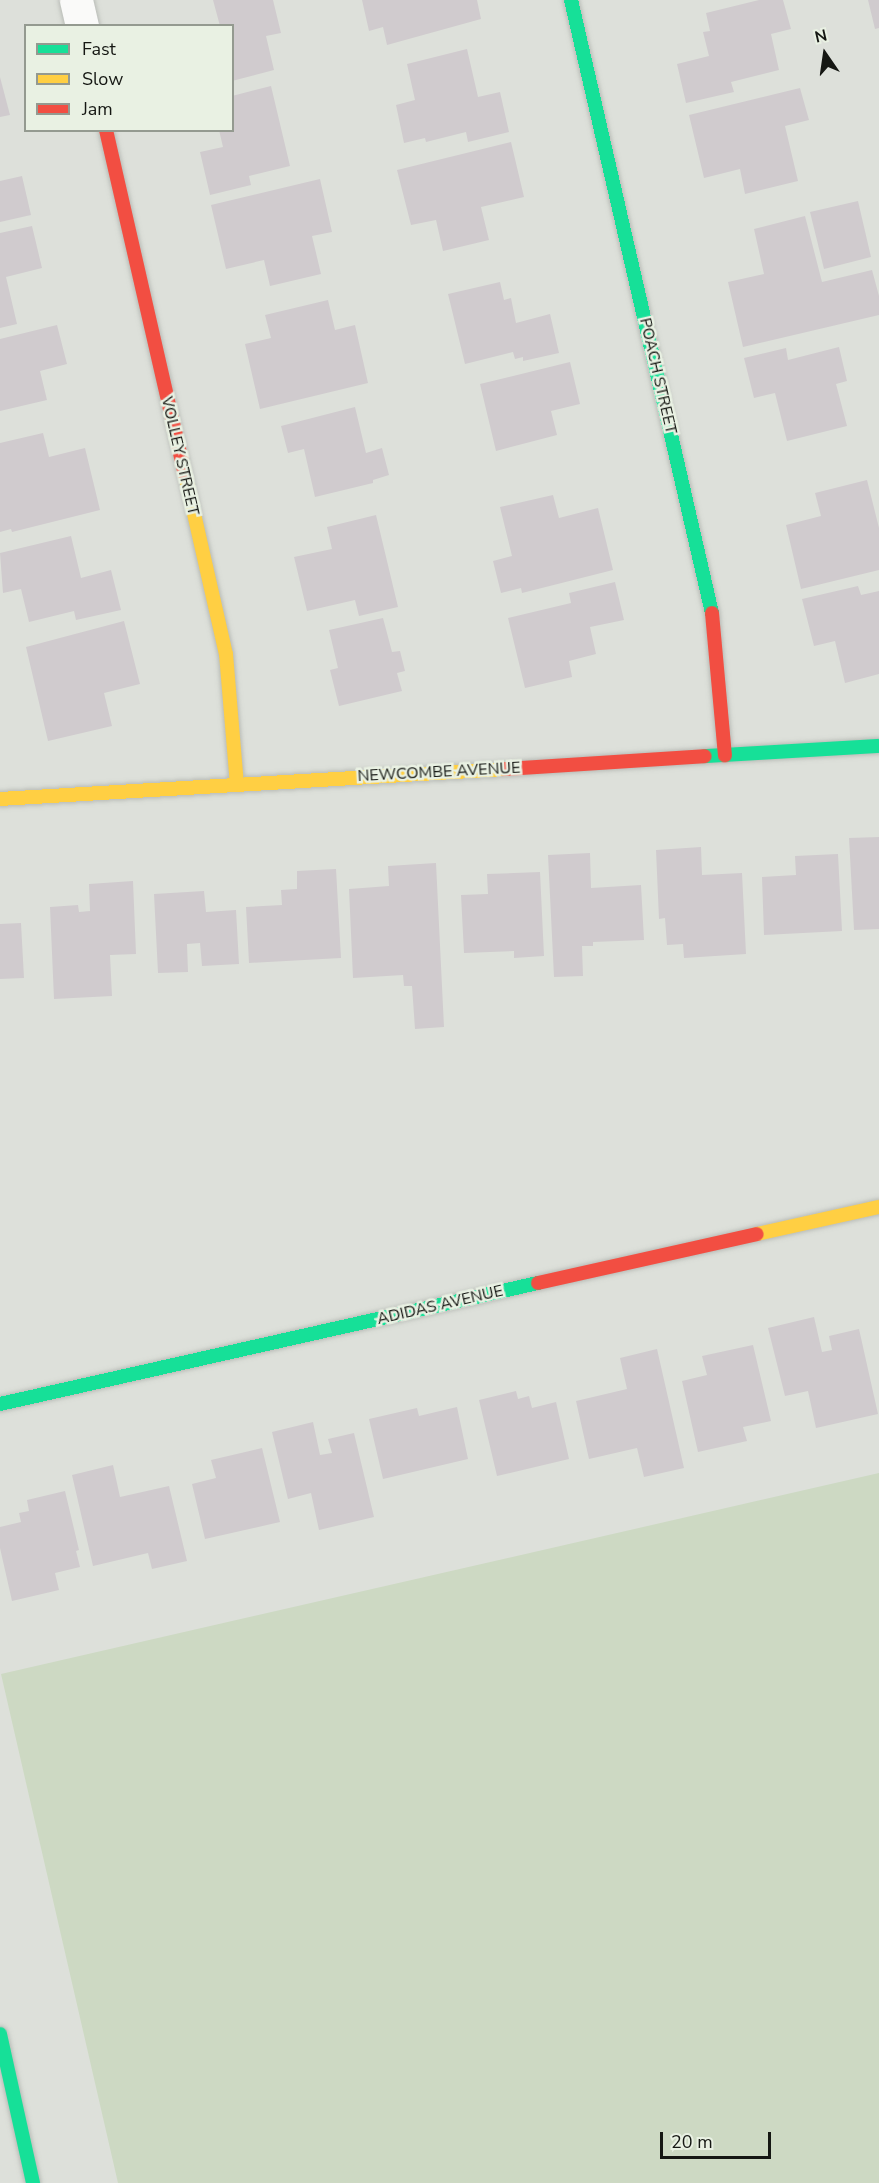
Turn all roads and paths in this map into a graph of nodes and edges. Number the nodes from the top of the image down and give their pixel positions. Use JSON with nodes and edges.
{"nodes":[{"id":1,"x":76,"y":0,"type":"edge"},
{"id":2,"x":571,"y":0,"type":"edge"},
{"id":3,"x":82,"y":24,"type":"edge"},
{"id":4,"x":106,"y":132,"type":"edge"},
{"id":5,"x":879,"y":746,"type":"edge"},
{"id":6,"x":725,"y":755,"type":"junction"},
{"id":7,"x":237,"y":785,"type":"junction"},
{"id":8,"x":0,"y":799,"type":"edge"},
{"id":9,"x":879,"y":1207,"type":"edge"},
{"id":10,"x":0,"y":1404,"type":"edge"},
{"id":11,"x":0,"y":2034,"type":"edge"},
{"id":12,"x":33,"y":2183,"type":"edge"}],
"edges":[{"from":1,"to":3,"type":"street"},
{"from":2,"to":6,"type":"street","name":"POACH STREET"},
{"from":4,"to":7,"type":"street","name":"VOLLEY STREET"},
{"from":5,"to":6,"type":"street","name":"NEWCOMBE AVENUE"},
{"from":6,"to":7,"type":"street","name":"NEWCOMBE AVENUE"},
{"from":7,"to":8,"type":"street","name":"NEWCOMBE AVENUE"},
{"from":9,"to":10,"type":"street","name":"ADIDAS AVENUE"},
{"from":11,"to":12,"type":"street"}]}
